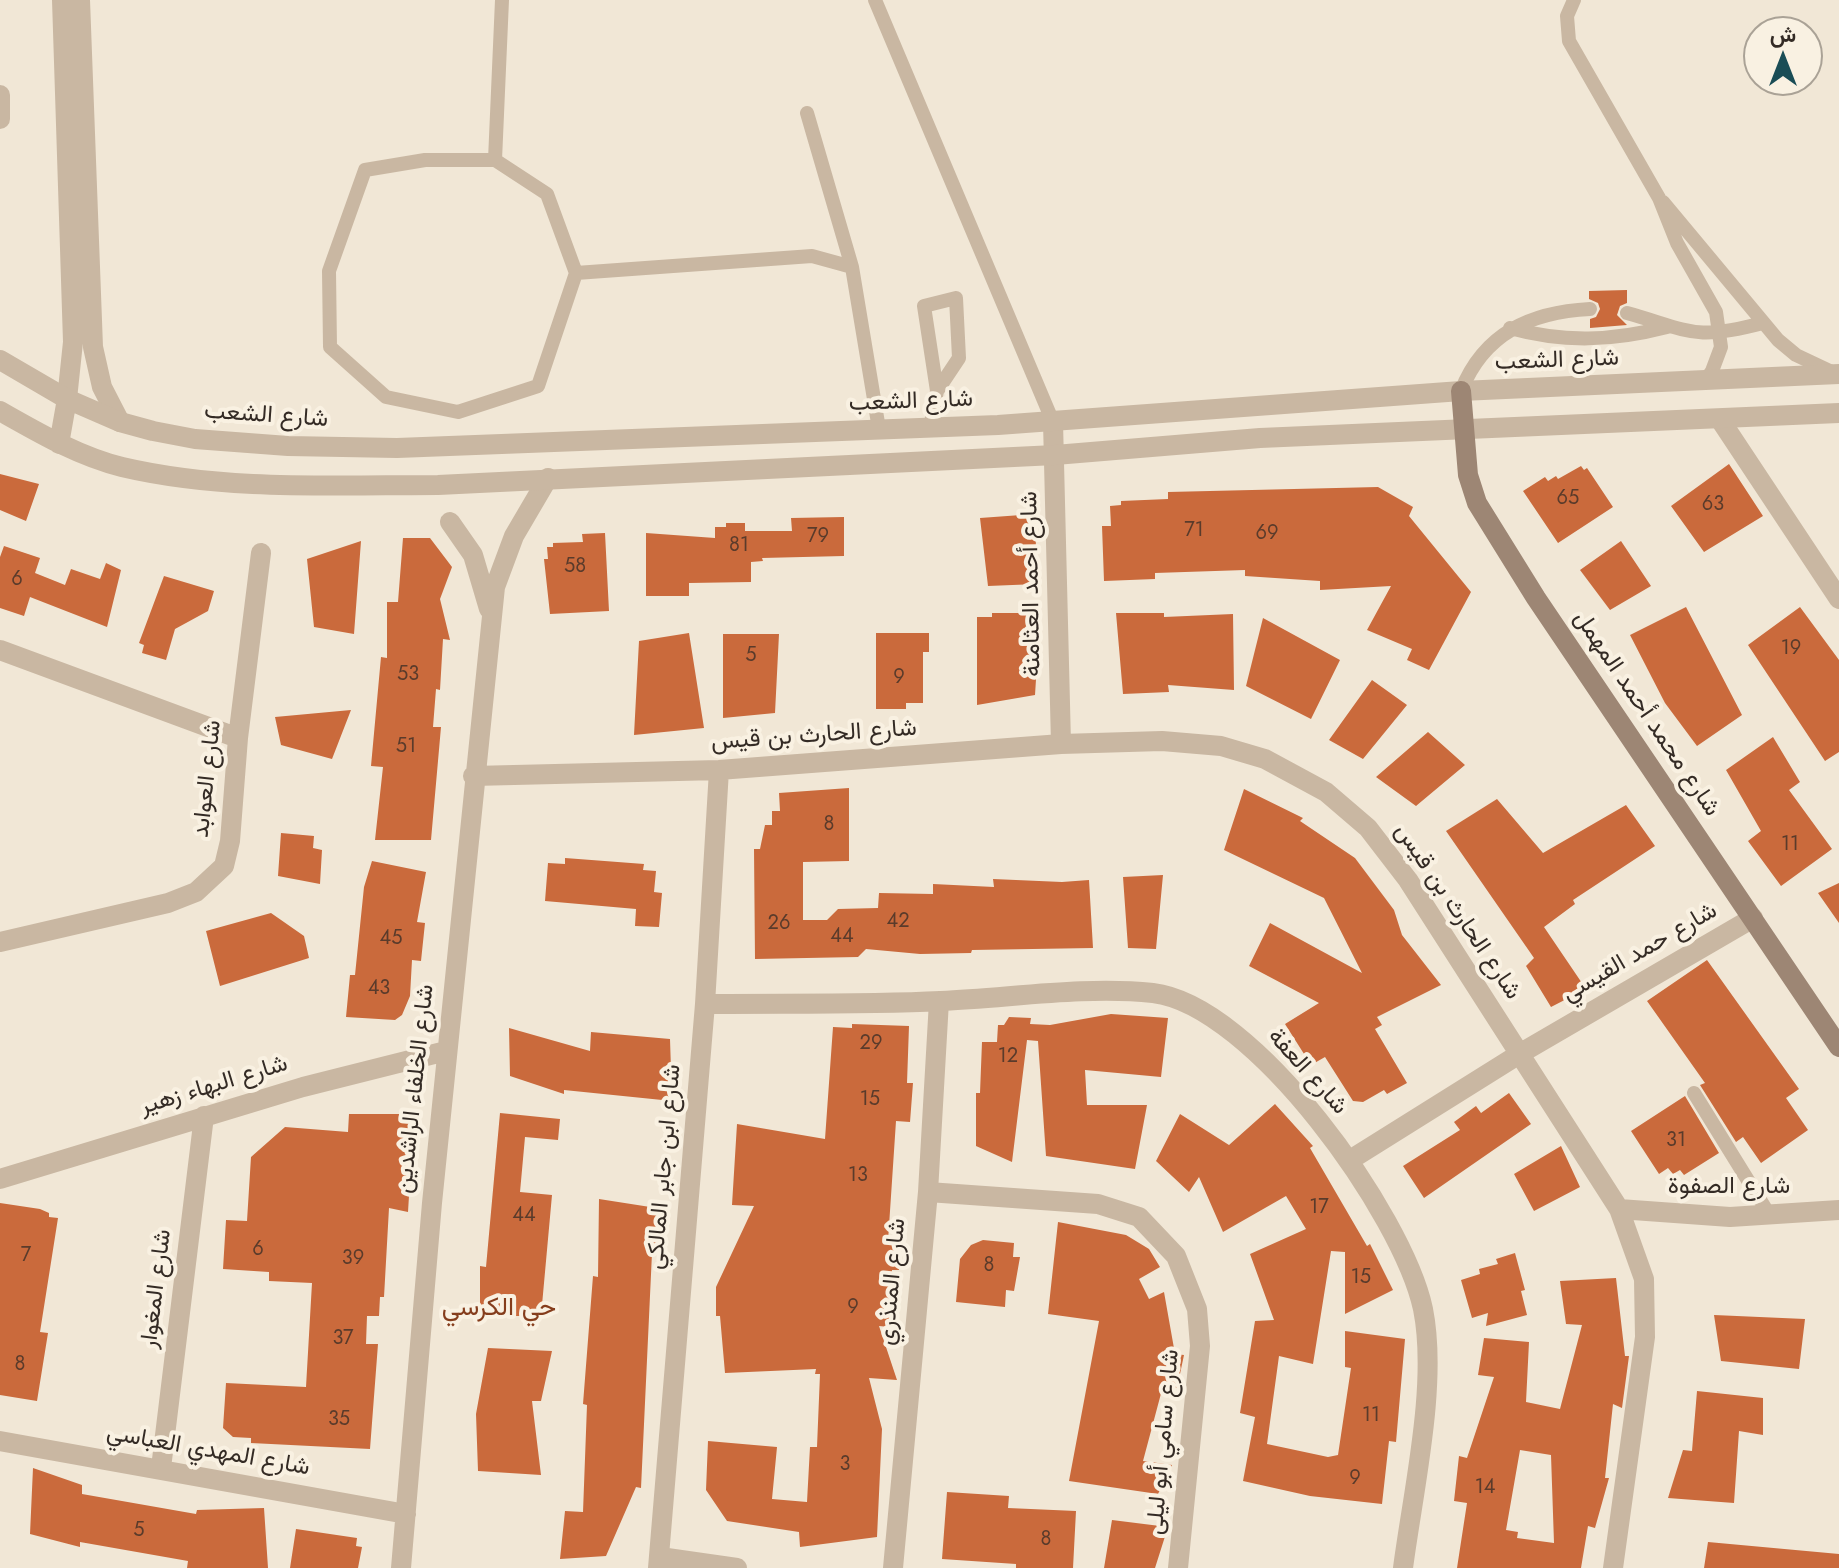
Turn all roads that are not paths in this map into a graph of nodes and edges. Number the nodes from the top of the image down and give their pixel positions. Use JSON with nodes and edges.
{"nodes":[{"id":1,"x":62,"y":0,"type":"edge"},
{"id":2,"x":80,"y":0,"type":"edge"},
{"id":3,"x":502,"y":0,"type":"edge"},
{"id":4,"x":875,"y":0,"type":"edge"},
{"id":5,"x":1574,"y":0,"type":"edge"},
{"id":6,"x":0,"y":95,"type":"edge"},
{"id":7,"x":807,"y":113,"type":"dead end"},
{"id":8,"x":0,"y":119,"type":"edge"},
{"id":9,"x":495,"y":160,"type":"junction"},
{"id":10,"x":1659,"y":198,"type":"junction"},
{"id":11,"x":852,"y":267,"type":"junction"},
{"id":12,"x":576,"y":273,"type":"junction"},
{"id":13,"x":1590,"y":309,"type":"dead end"},
{"id":14,"x":1627,"y":313,"type":"dead end"},
{"id":15,"x":1763,"y":323,"type":"junction"},
{"id":16,"x":1667,"y":327,"type":"junction"},
{"id":17,"x":1510,"y":328,"type":"junction"},
{"id":18,"x":1720,"y":334,"type":"junction"},
{"id":19,"x":0,"y":360,"type":"edge"},
{"id":20,"x":1839,"y":374,"type":"edge"},
{"id":21,"x":1704,"y":382,"type":"junction"},
{"id":22,"x":937,"y":391,"type":"junction"},
{"id":23,"x":1461,"y":391,"type":"junction"},
{"id":24,"x":67,"y":399,"type":"junction"},
{"id":25,"x":0,"y":411,"type":"edge"},
{"id":26,"x":1839,"y":413,"type":"edge"},
{"id":27,"x":1721,"y":421,"type":"junction"},
{"id":28,"x":120,"y":422,"type":"junction"},
{"id":29,"x":1053,"y":422,"type":"junction"},
{"id":30,"x":930,"y":428,"type":"junction"},
{"id":31,"x":879,"y":429,"type":"junction"},
{"id":32,"x":1463,"y":430,"type":"junction"},
{"id":33,"x":59,"y":444,"type":"junction"},
{"id":34,"x":1055,"y":455,"type":"junction"},
{"id":35,"x":548,"y":478,"type":"junction"},
{"id":36,"x":450,"y":522,"type":"dead end"},
{"id":37,"x":261,"y":553,"type":"dead end"},
{"id":38,"x":1839,"y":599,"type":"edge"},
{"id":39,"x":491,"y":615,"type":"junction"},
{"id":40,"x":0,"y":650,"type":"edge"},
{"id":41,"x":238,"y":738,"type":"junction"},
{"id":42,"x":1061,"y":744,"type":"junction"},
{"id":43,"x":719,"y":770,"type":"junction"},
{"id":44,"x":473,"y":776,"type":"junction"},
{"id":45,"x":1753,"y":918,"type":"junction"},
{"id":46,"x":0,"y":942,"type":"edge"},
{"id":47,"x":939,"y":1001,"type":"junction"},
{"id":48,"x":705,"y":1004,"type":"junction"},
{"id":49,"x":1839,"y":1047,"type":"edge"},
{"id":50,"x":446,"y":1051,"type":"junction"},
{"id":51,"x":1521,"y":1053,"type":"junction"},
{"id":52,"x":1694,"y":1093,"type":"dead end"},
{"id":53,"x":204,"y":1116,"type":"junction"},
{"id":54,"x":1350,"y":1160,"type":"junction"},
{"id":55,"x":0,"y":1179,"type":"edge"},
{"id":56,"x":928,"y":1192,"type":"junction"},
{"id":57,"x":1619,"y":1209,"type":"junction"},
{"id":58,"x":1839,"y":1210,"type":"edge"},
{"id":59,"x":1770,"y":1216,"type":"junction"},
{"id":60,"x":0,"y":1441,"type":"edge"},
{"id":61,"x":161,"y":1468,"type":"junction"},
{"id":62,"x":406,"y":1514,"type":"junction"},
{"id":63,"x":659,"y":1563,"type":"edge"},
{"id":64,"x":401,"y":1568,"type":"edge"},
{"id":65,"x":737,"y":1568,"type":"edge"},
{"id":66,"x":893,"y":1568,"type":"edge"},
{"id":67,"x":1178,"y":1568,"type":"edge"},
{"id":68,"x":1403,"y":1568,"type":"edge"},
{"id":69,"x":1613,"y":1568,"type":"edge"}],
"edges":[{"from":1,"to":24,"type":"street"},
{"from":2,"to":28,"type":"street"},
{"from":3,"to":9,"type":"lane"},
{"from":4,"to":29,"type":"lane"},
{"from":5,"to":10,"type":"lane"},
{"from":6,"to":8,"type":"street"},
{"from":7,"to":11,"type":"lane"},
{"from":9,"to":12,"type":"lane"},
{"from":9,"to":12,"type":"lane"},
{"from":10,"to":15,"type":"lane"},
{"from":10,"to":18,"type":"lane"},
{"from":11,"to":12,"type":"lane"},
{"from":11,"to":31,"type":"lane"},
{"from":13,"to":17,"type":"lane"},
{"from":14,"to":16,"type":"lane"},
{"from":15,"to":18,"type":"lane"},
{"from":15,"to":20,"type":"lane"},
{"from":16,"to":17,"type":"lane"},
{"from":16,"to":18,"type":"lane"},
{"from":17,"to":23,"type":"lane"},
{"from":18,"to":21,"type":"lane"},
{"from":19,"to":24,"type":"street","name":"شارع الشعب"},
{"from":20,"to":21,"type":"street","name":"شارع الشعب"},
{"from":21,"to":23,"type":"street","name":"شارع الشعب"},
{"from":22,"to":22,"type":"lane"},
{"from":22,"to":30,"type":"lane"},
{"from":23,"to":29,"type":"street","name":"شارع الشعب"},
{"from":23,"to":32,"type":"main road","name":"شارع محمد أحمد المهمل"},
{"from":24,"to":28,"type":"street","name":"شارع الشعب"},
{"from":24,"to":33,"type":"street"},
{"from":25,"to":33,"type":"street"},
{"from":26,"to":27,"type":"street"},
{"from":27,"to":32,"type":"street"},
{"from":27,"to":38,"type":"street"},
{"from":28,"to":31,"type":"street","name":"شارع الشعب"},
{"from":29,"to":30,"type":"street","name":"شارع الشعب"},
{"from":29,"to":34,"type":"street","name":"شارع أحمد العثامنة"},
{"from":30,"to":31,"type":"street","name":"شارع الشعب"},
{"from":32,"to":34,"type":"street"},
{"from":32,"to":45,"type":"main road","name":"شارع محمد أحمد المهمل"},
{"from":33,"to":35,"type":"street"},
{"from":34,"to":35,"type":"street"},
{"from":34,"to":42,"type":"street","name":"شارع أحمد العثامنة"},
{"from":35,"to":39,"type":"street","name":"شارع الخلفاء الراشدين"},
{"from":36,"to":39,"type":"street","name":"شارع الخلفاء الراشدين"},
{"from":37,"to":41,"type":"street","name":"شارع العوابد"},
{"from":39,"to":44,"type":"street","name":"شارع الخلفاء الراشدين"},
{"from":40,"to":41,"type":"street"},
{"from":41,"to":46,"type":"street","name":"شارع العوابد"},
{"from":42,"to":43,"type":"street","name":"شارع الحارث بن قيس"},
{"from":42,"to":51,"type":"street","name":"شارع الحارث بن قيس"},
{"from":43,"to":44,"type":"street","name":"شارع الحارث بن قيس"},
{"from":43,"to":48,"type":"street","name":"شارع ابن جابر المالكي"},
{"from":44,"to":50,"type":"street","name":"شارع الخلفاء الراشدين"},
{"from":45,"to":49,"type":"main road","name":"شارع محمد أحمد المهمل"},
{"from":45,"to":51,"type":"street","name":"شارع حمد القيسي"},
{"from":47,"to":48,"type":"street","name":"شارع العفة"},
{"from":47,"to":54,"type":"street","name":"شارع العفة"},
{"from":47,"to":56,"type":"street","name":"شارع المنذري"},
{"from":48,"to":63,"type":"street","name":"شارع ابن جابر المالكي"},
{"from":50,"to":53,"type":"street","name":"شارع البهاء زهير"},
{"from":50,"to":62,"type":"street","name":"شارع الخلفاء الراشدين"},
{"from":51,"to":54,"type":"street","name":"شارع حمد القيسي"},
{"from":51,"to":57,"type":"street","name":"شارع الحارث بن قيس"},
{"from":52,"to":59,"type":"lane"},
{"from":53,"to":55,"type":"street","name":"شارع البهاء زهير"},
{"from":53,"to":61,"type":"street","name":"شارع المغوار"},
{"from":54,"to":68,"type":"street","name":"شارع العفة"},
{"from":56,"to":66,"type":"street","name":"شارع المنذري"},
{"from":56,"to":67,"type":"street","name":"شارع سامي أبو ليلى"},
{"from":57,"to":59,"type":"street","name":"شارع الصفوة"},
{"from":57,"to":69,"type":"street","name":"شارع الحارث بن قيس"},
{"from":58,"to":59,"type":"street","name":"شارع الصفوة"},
{"from":60,"to":61,"type":"street","name":"شارع المهدي العباسي"},
{"from":61,"to":62,"type":"street","name":"شارع المهدي العباسي"},
{"from":62,"to":64,"type":"street","name":"شارع الخلفاء الراشدين"},
{"from":63,"to":65,"type":"street"}]}
